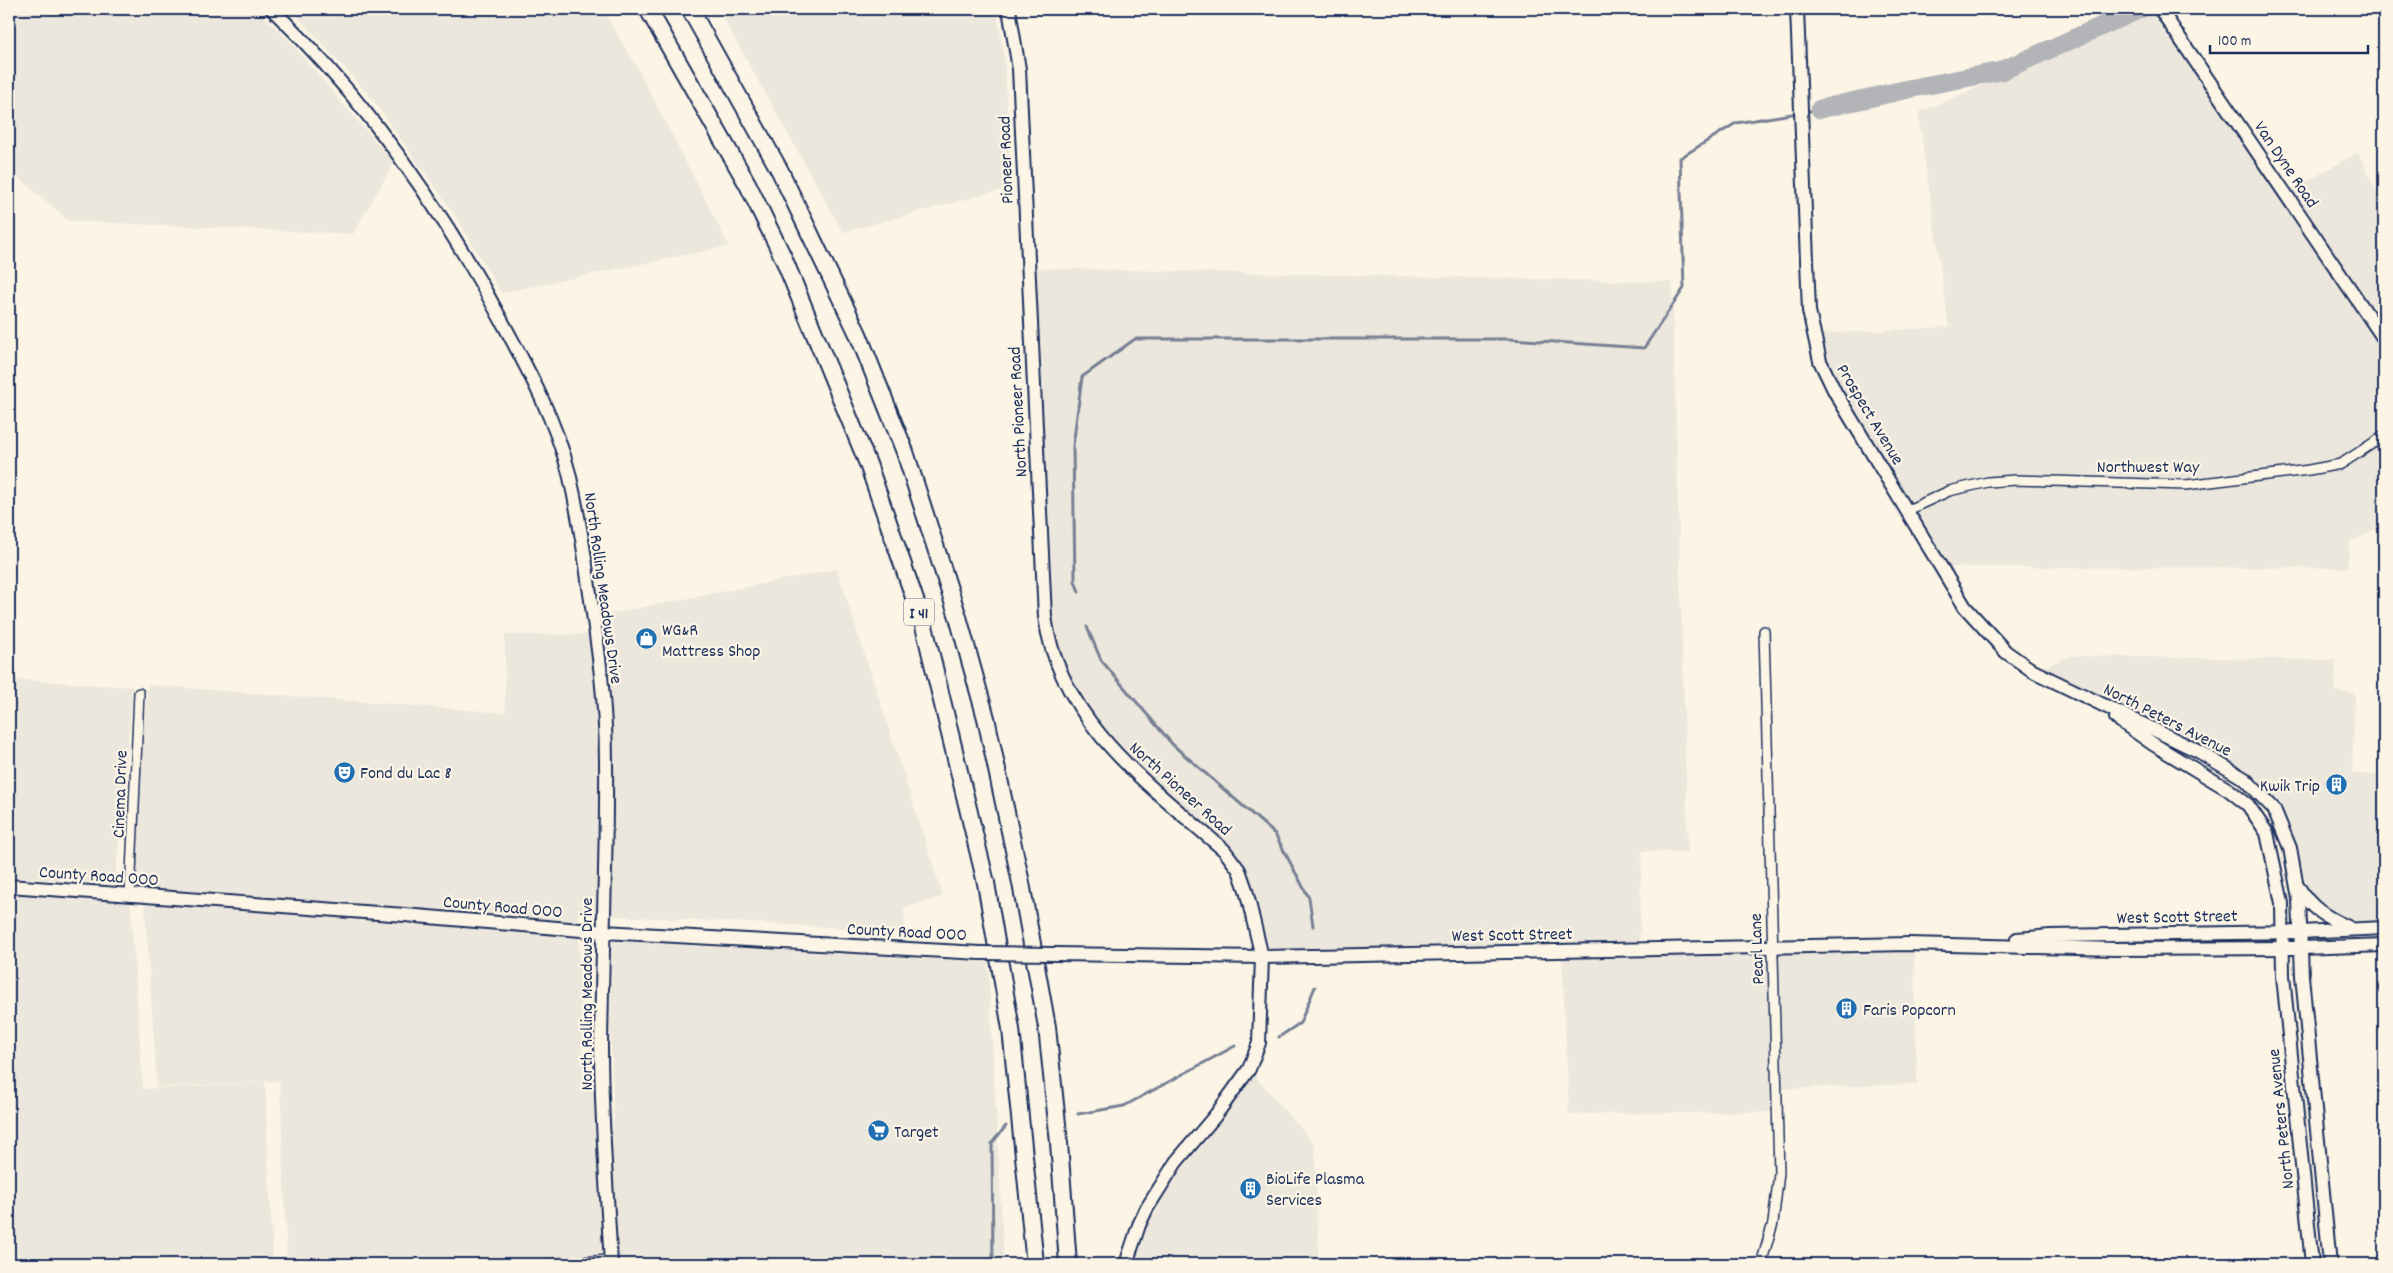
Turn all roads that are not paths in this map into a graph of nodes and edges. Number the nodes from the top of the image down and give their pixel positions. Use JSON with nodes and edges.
{"nodes":[{"id":1,"x":272,"y":9,"type":"edge"},
{"id":2,"x":648,"y":9,"type":"edge"},
{"id":3,"x":690,"y":9,"type":"edge"},
{"id":4,"x":1009,"y":9,"type":"edge"},
{"id":5,"x":1797,"y":9,"type":"edge"},
{"id":6,"x":2160,"y":9,"type":"edge"},
{"id":7,"x":1029,"y":311,"type":"joint"},
{"id":8,"x":2384,"y":339,"type":"edge"},
{"id":9,"x":2384,"y":436,"type":"edge"},
{"id":10,"x":1908,"y":510,"type":"junction"},
{"id":11,"x":1764,"y":631,"type":"dead end"},
{"id":12,"x":139,"y":693,"type":"dead end"},
{"id":13,"x":2085,"y":697,"type":"junction"},
{"id":14,"x":2297,"y":885,"type":"junction"},
{"id":15,"x":9,"y":886,"type":"edge"},
{"id":16,"x":130,"y":896,"type":"junction"},
{"id":17,"x":2384,"y":928,"type":"edge"},
{"id":18,"x":2353,"y":929,"type":"junction"},
{"id":19,"x":604,"y":932,"type":"junction"},
{"id":20,"x":2282,"y":932,"type":"junction"},
{"id":21,"x":2300,"y":932,"type":"junction"},
{"id":22,"x":1970,"y":944,"type":"junction"},
{"id":23,"x":2384,"y":945,"type":"edge"},
{"id":24,"x":1772,"y":946,"type":"junction"},
{"id":25,"x":2282,"y":948,"type":"junction"},
{"id":26,"x":2301,"y":948,"type":"junction"},
{"id":27,"x":1055,"y":954,"type":"joint"},
{"id":28,"x":1262,"y":957,"type":"junction"},
{"id":29,"x":611,"y":1262,"type":"edge"},
{"id":30,"x":1130,"y":1262,"type":"edge"},
{"id":31,"x":552,"y":1264,"type":"edge"},
{"id":32,"x":1035,"y":1264,"type":"edge"},
{"id":33,"x":1068,"y":1264,"type":"edge"},
{"id":34,"x":1761,"y":1264,"type":"edge"},
{"id":35,"x":2312,"y":1264,"type":"edge"},
{"id":36,"x":2330,"y":1264,"type":"edge"}],
"edges":[{"from":1,"to":19,"type":"main road","name":"North Rolling Meadows Drive"},
{"from":2,"to":32,"type":"highway","number":"I 41"},
{"from":3,"to":33,"type":"highway","number":"I 41"},
{"from":4,"to":7,"type":"main road","name":"Pioneer Road"},
{"from":5,"to":10,"type":"main road","name":"Prospect Avenue"},
{"from":6,"to":8,"type":"main road","name":"Van Dyne Road"},
{"from":7,"to":28,"type":"main road","name":"North Pioneer Road"},
{"from":9,"to":10,"type":"street","name":"Northwest Way"},
{"from":10,"to":13,"type":"main road","name":"Prospect Avenue"},
{"from":11,"to":24,"type":"street","name":"Pearl Lane"},
{"from":12,"to":16,"type":"street","name":"Cinema Drive"},
{"from":13,"to":14,"type":"main road","name":"North Peters Avenue"},
{"from":13,"to":20,"type":"main road","name":"North Peters Avenue"},
{"from":14,"to":18,"type":"main road"},
{"from":14,"to":21,"type":"main road","name":"North Peters Avenue"},
{"from":15,"to":16,"type":"main road","name":"County Road OOO"},
{"from":16,"to":19,"type":"main road","name":"County Road OOO"},
{"from":17,"to":18,"type":"main road","name":"West Scott Street"},
{"from":18,"to":21,"type":"main road","name":"West Scott Street"},
{"from":19,"to":27,"type":"main road","name":"County Road OOO","bridge":true},
{"from":19,"to":29,"type":"main road","name":"North Rolling Meadows Drive"},
{"from":20,"to":21,"type":"main road","name":"West Scott Street"},
{"from":20,"to":22,"type":"main road","name":"West Scott Street"},
{"from":20,"to":25,"type":"main road","name":"North Peters Avenue"},
{"from":21,"to":26,"type":"main road","name":"North Peters Avenue"},
{"from":22,"to":24,"type":"main road","name":"West Scott Street"},
{"from":22,"to":25,"type":"main road","name":"West Scott Street"},
{"from":23,"to":26,"type":"main road","name":"West Scott Street"},
{"from":24,"to":28,"type":"main road","name":"West Scott Street"},
{"from":24,"to":34,"type":"street","name":"Pearl Lane"},
{"from":25,"to":26,"type":"main road","name":"West Scott Street"},
{"from":25,"to":35,"type":"main road","name":"North Peters Avenue"},
{"from":26,"to":36,"type":"main road","name":"North Peters Avenue"},
{"from":27,"to":28,"type":"main road","name":"West Scott Street"},
{"from":28,"to":30,"type":"main road","name":"North Pioneer Road"},
{"from":29,"to":31,"type":"street"}]}
